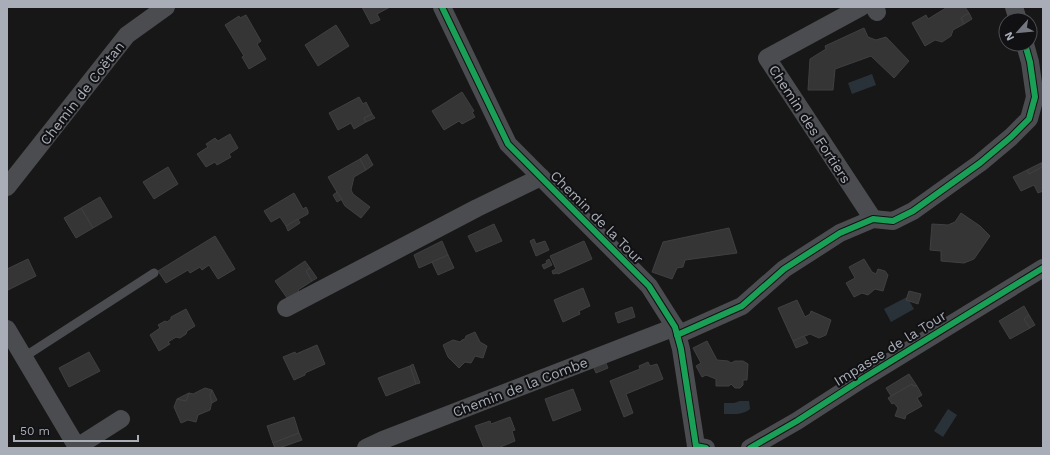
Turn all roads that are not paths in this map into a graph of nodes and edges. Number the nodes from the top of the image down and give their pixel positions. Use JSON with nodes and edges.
{"nodes":[{"id":1,"x":166,"y":7,"type":"edge"},
{"id":2,"x":442,"y":7,"type":"edge"},
{"id":3,"x":871,"y":9,"type":"edge"},
{"id":4,"x":1036,"y":60,"type":"edge"},
{"id":5,"x":541,"y":177,"type":"junction"},
{"id":6,"x":7,"y":187,"type":"edge"},
{"id":7,"x":872,"y":219,"type":"junction"},
{"id":8,"x":1043,"y":268,"type":"edge"},
{"id":9,"x":154,"y":273,"type":"dead end"},
{"id":10,"x":286,"y":308,"type":"dead end"},
{"id":11,"x":7,"y":328,"type":"edge"},
{"id":12,"x":676,"y":331,"type":"junction"},
{"id":13,"x":24,"y":357,"type":"junction"},
{"id":14,"x":121,"y":419,"type":"dead end"},
{"id":15,"x":366,"y":448,"type":"edge"},
{"id":16,"x":706,"y":448,"type":"edge"},
{"id":17,"x":750,"y":448,"type":"edge"}],
"edges":[{"from":1,"to":6,"type":"street","name":"Chemin de Coëtan"},
{"from":2,"to":5,"type":"street","name":"Chemin de la Tour"},
{"from":3,"to":7,"type":"street","name":"Chemin des Fortiers"},
{"from":4,"to":7,"type":"street"},
{"from":5,"to":10,"type":"street","name":"Chemin de la Tour"},
{"from":5,"to":12,"type":"street","name":"Chemin de la Tour"},
{"from":7,"to":12,"type":"street","name":"Chemin de la Combe"},
{"from":8,"to":17,"type":"street","name":"Impasse de la Tour"},
{"from":9,"to":13,"type":"lane"},
{"from":11,"to":13,"type":"street"},
{"from":12,"to":15,"type":"street","name":"Chemin de la Combe"},
{"from":12,"to":16,"type":"street","name":"Chemin de la Tour"},
{"from":13,"to":14,"type":"street"}]}
